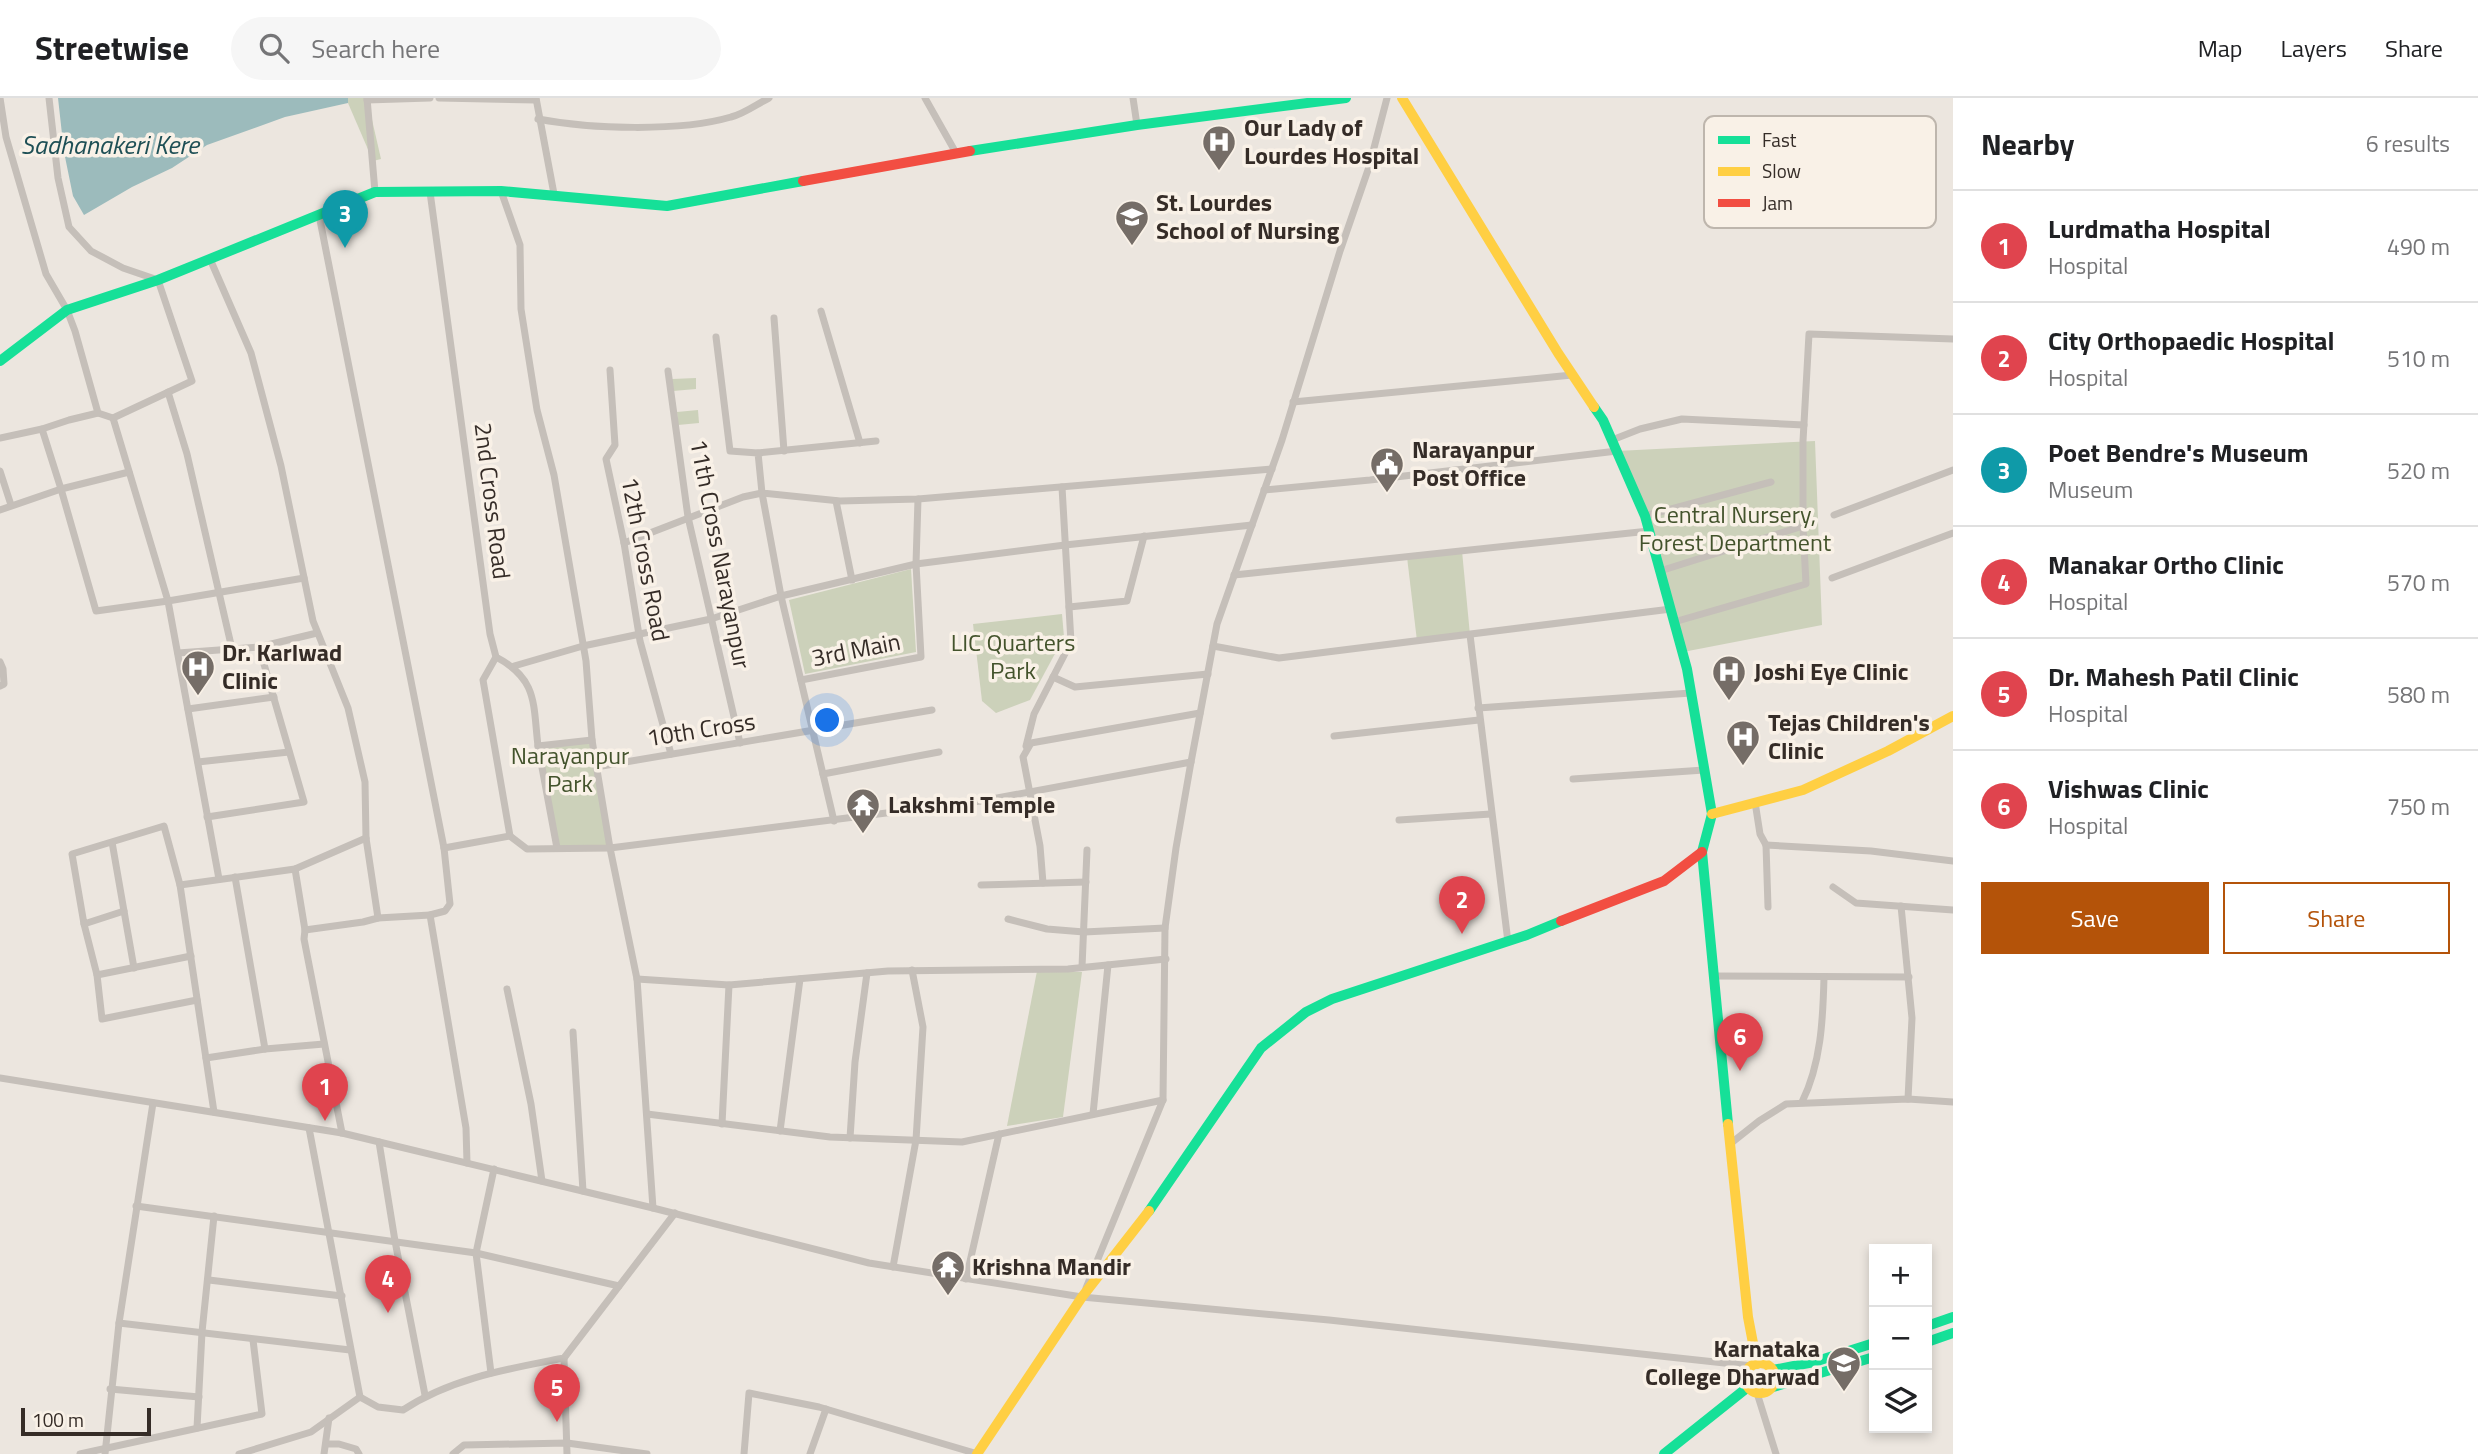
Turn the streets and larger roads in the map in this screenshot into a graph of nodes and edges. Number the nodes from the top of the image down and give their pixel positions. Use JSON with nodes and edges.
{"nodes":[{"id":1,"x":0,"y":98,"type":"edge"},
{"id":2,"x":49,"y":98,"type":"edge"},
{"id":3,"x":430,"y":98,"type":"edge"},
{"id":4,"x":439,"y":98,"type":"edge"},
{"id":5,"x":769,"y":98,"type":"edge"},
{"id":6,"x":925,"y":98,"type":"edge"},
{"id":7,"x":1133,"y":98,"type":"edge"},
{"id":8,"x":1346,"y":98,"type":"edge"},
{"id":9,"x":1387,"y":98,"type":"edge"},
{"id":10,"x":1402,"y":98,"type":"edge"},
{"id":11,"x":367,"y":99,"type":"edge"},
{"id":12,"x":536,"y":99,"type":"edge"},
{"id":13,"x":538,"y":120,"type":"junction"},
{"id":14,"x":1137,"y":125,"type":"junction"},
{"id":15,"x":3,"y":137,"type":"edge"},
{"id":16,"x":956,"y":154,"type":"junction"},
{"id":17,"x":501,"y":191,"type":"junction"},
{"id":18,"x":375,"y":192,"type":"junction"},
{"id":19,"x":430,"y":192,"type":"junction"},
{"id":20,"x":554,"y":194,"type":"junction"},
{"id":21,"x":319,"y":215,"type":"junction"},
{"id":22,"x":210,"y":259,"type":"junction"},
{"id":23,"x":158,"y":280,"type":"junction"},
{"id":24,"x":67,"y":310,"type":"junction"},
{"id":25,"x":821,"y":311,"type":"dead end"},
{"id":26,"x":774,"y":318,"type":"dead end"},
{"id":27,"x":716,"y":337,"type":"dead end"},
{"id":28,"x":1953,"y":339,"type":"edge"},
{"id":29,"x":0,"y":361,"type":"edge"},
{"id":30,"x":610,"y":370,"type":"dead end"},
{"id":31,"x":668,"y":371,"type":"dead end"},
{"id":32,"x":1572,"y":375,"type":"junction"},
{"id":33,"x":168,"y":392,"type":"junction"},
{"id":34,"x":1293,"y":402,"type":"junction"},
{"id":35,"x":98,"y":413,"type":"junction"},
{"id":36,"x":113,"y":418,"type":"junction"},
{"id":37,"x":1804,"y":425,"type":"junction"},
{"id":38,"x":42,"y":429,"type":"junction"},
{"id":39,"x":0,"y":438,"type":"edge"},
{"id":40,"x":876,"y":442,"type":"dead end"},
{"id":41,"x":860,"y":443,"type":"junction"},
{"id":42,"x":1614,"y":445,"type":"junction"},
{"id":43,"x":784,"y":451,"type":"junction"},
{"id":44,"x":758,"y":453,"type":"junction"},
{"id":45,"x":1272,"y":469,"type":"junction"},
{"id":46,"x":1953,"y":470,"type":"edge"},
{"id":47,"x":0,"y":471,"type":"edge"},
{"id":48,"x":130,"y":472,"type":"junction"},
{"id":49,"x":1771,"y":482,"type":"dead end"},
{"id":50,"x":1062,"y":487,"type":"junction"},
{"id":51,"x":61,"y":489,"type":"junction"},
{"id":52,"x":1264,"y":490,"type":"junction"},
{"id":53,"x":762,"y":493,"type":"junction"},
{"id":54,"x":918,"y":499,"type":"junction"},
{"id":55,"x":836,"y":501,"type":"junction"},
{"id":56,"x":11,"y":505,"type":"junction"},
{"id":57,"x":0,"y":510,"type":"edge"},
{"id":58,"x":1834,"y":514,"type":"dead end"},
{"id":59,"x":1645,"y":516,"type":"junction"},
{"id":60,"x":688,"y":517,"type":"junction"},
{"id":61,"x":1252,"y":525,"type":"junction"},
{"id":62,"x":1803,"y":526,"type":"junction"},
{"id":63,"x":1649,"y":531,"type":"junction"},
{"id":64,"x":1953,"y":533,"type":"edge"},
{"id":65,"x":1144,"y":536,"type":"junction"},
{"id":66,"x":624,"y":543,"type":"junction"},
{"id":67,"x":1065,"y":545,"type":"junction"},
{"id":68,"x":916,"y":564,"type":"junction"},
{"id":69,"x":1660,"y":571,"type":"junction"},
{"id":70,"x":1234,"y":576,"type":"junction"},
{"id":71,"x":304,"y":578,"type":"junction"},
{"id":72,"x":1832,"y":578,"type":"dead end"},
{"id":73,"x":852,"y":580,"type":"junction"},
{"id":74,"x":219,"y":592,"type":"junction"},
{"id":75,"x":781,"y":596,"type":"junction"},
{"id":76,"x":168,"y":601,"type":"junction"},
{"id":77,"x":1069,"y":607,"type":"junction"},
{"id":78,"x":1671,"y":608,"type":"junction"},
{"id":79,"x":711,"y":619,"type":"junction"},
{"id":80,"x":1674,"y":622,"type":"junction"},
{"id":81,"x":317,"y":633,"type":"junction"},
{"id":82,"x":1470,"y":635,"type":"junction"},
{"id":83,"x":639,"y":636,"type":"junction"},
{"id":84,"x":583,"y":646,"type":"junction"},
{"id":85,"x":1213,"y":646,"type":"junction"},
{"id":86,"x":259,"y":647,"type":"junction"},
{"id":87,"x":232,"y":649,"type":"junction"},
{"id":88,"x":178,"y":653,"type":"junction"},
{"id":89,"x":496,"y":657,"type":"junction"},
{"id":90,"x":0,"y":662,"type":"edge"},
{"id":91,"x":514,"y":667,"type":"junction"},
{"id":92,"x":1208,"y":674,"type":"junction"},
{"id":93,"x":1053,"y":677,"type":"junction"},
{"id":94,"x":801,"y":680,"type":"junction"},
{"id":95,"x":0,"y":686,"type":"edge"},
{"id":96,"x":1691,"y":693,"type":"junction"},
{"id":97,"x":274,"y":697,"type":"junction"},
{"id":98,"x":1478,"y":708,"type":"junction"},
{"id":99,"x":188,"y":709,"type":"junction"},
{"id":100,"x":932,"y":710,"type":"dead end"},
{"id":101,"x":1200,"y":713,"type":"junction"},
{"id":102,"x":1953,"y":716,"type":"edge"},
{"id":103,"x":1479,"y":720,"type":"junction"},
{"id":104,"x":813,"y":731,"type":"junction"},
{"id":105,"x":1334,"y":736,"type":"dead end"},
{"id":106,"x":592,"y":740,"type":"junction"},
{"id":107,"x":740,"y":743,"type":"junction"},
{"id":108,"x":538,"y":746,"type":"junction"},
{"id":109,"x":289,"y":752,"type":"junction"},
{"id":110,"x":939,"y":752,"type":"dead end"},
{"id":111,"x":671,"y":754,"type":"junction"},
{"id":112,"x":1023,"y":757,"type":"junction"},
{"id":113,"x":198,"y":762,"type":"junction"},
{"id":114,"x":1191,"y":762,"type":"junction"},
{"id":115,"x":596,"y":767,"type":"junction"},
{"id":116,"x":1704,"y":770,"type":"junction"},
{"id":117,"x":823,"y":774,"type":"junction"},
{"id":118,"x":1573,"y":779,"type":"dead end"},
{"id":119,"x":1031,"y":792,"type":"junction"},
{"id":120,"x":1755,"y":802,"type":"junction"},
{"id":121,"x":1491,"y":814,"type":"junction"},
{"id":122,"x":1712,"y":814,"type":"junction"},
{"id":123,"x":207,"y":817,"type":"junction"},
{"id":124,"x":1399,"y":820,"type":"dead end"},
{"id":125,"x":834,"y":821,"type":"junction"},
{"id":126,"x":510,"y":836,"type":"junction"},
{"id":127,"x":366,"y":838,"type":"junction"},
{"id":128,"x":112,"y":842,"type":"junction"},
{"id":129,"x":1766,"y":845,"type":"junction"},
{"id":130,"x":444,"y":848,"type":"junction"},
{"id":131,"x":557,"y":848,"type":"junction"},
{"id":132,"x":610,"y":848,"type":"junction"},
{"id":133,"x":1087,"y":850,"type":"dead end"},
{"id":134,"x":1702,"y":852,"type":"junction"},
{"id":135,"x":1953,"y":861,"type":"edge"},
{"id":136,"x":295,"y":869,"type":"junction"},
{"id":137,"x":235,"y":877,"type":"junction"},
{"id":138,"x":219,"y":879,"type":"junction"},
{"id":139,"x":1086,"y":882,"type":"junction"},
{"id":140,"x":1043,"y":883,"type":"junction"},
{"id":141,"x":180,"y":885,"type":"junction"},
{"id":142,"x":981,"y":885,"type":"dead end"},
{"id":143,"x":1833,"y":887,"type":"dead end"},
{"id":144,"x":1901,"y":906,"type":"junction"},
{"id":145,"x":1768,"y":907,"type":"dead end"},
{"id":146,"x":1953,"y":910,"type":"edge"},
{"id":147,"x":124,"y":911,"type":"junction"},
{"id":148,"x":430,"y":915,"type":"junction"},
{"id":149,"x":378,"y":918,"type":"junction"},
{"id":150,"x":1008,"y":919,"type":"dead end"},
{"id":151,"x":84,"y":924,"type":"junction"},
{"id":152,"x":1166,"y":928,"type":"junction"},
{"id":153,"x":305,"y":930,"type":"junction"},
{"id":154,"x":1083,"y":932,"type":"junction"},
{"id":155,"x":1507,"y":942,"type":"junction"},
{"id":156,"x":191,"y":956,"type":"junction"},
{"id":157,"x":1166,"y":959,"type":"junction"},
{"id":158,"x":1108,"y":965,"type":"junction"},
{"id":159,"x":1082,"y":967,"type":"junction"},
{"id":160,"x":134,"y":968,"type":"junction"},
{"id":161,"x":912,"y":970,"type":"junction"},
{"id":162,"x":867,"y":973,"type":"junction"},
{"id":163,"x":97,"y":975,"type":"junction"},
{"id":164,"x":1713,"y":976,"type":"junction"},
{"id":165,"x":1824,"y":977,"type":"junction"},
{"id":166,"x":1908,"y":978,"type":"junction"},
{"id":167,"x":637,"y":979,"type":"junction"},
{"id":168,"x":800,"y":979,"type":"junction"},
{"id":169,"x":729,"y":985,"type":"junction"},
{"id":170,"x":507,"y":989,"type":"dead end"},
{"id":171,"x":197,"y":1000,"type":"junction"},
{"id":172,"x":573,"y":1032,"type":"dead end"},
{"id":173,"x":324,"y":1044,"type":"junction"},
{"id":174,"x":265,"y":1049,"type":"junction"},
{"id":175,"x":206,"y":1058,"type":"junction"},
{"id":176,"x":0,"y":1078,"type":"edge"},
{"id":177,"x":1908,"y":1099,"type":"junction"},
{"id":178,"x":1163,"y":1100,"type":"junction"},
{"id":179,"x":1802,"y":1102,"type":"junction"},
{"id":180,"x":1953,"y":1102,"type":"edge"},
{"id":181,"x":153,"y":1103,"type":"junction"},
{"id":182,"x":214,"y":1112,"type":"junction"},
{"id":183,"x":646,"y":1114,"type":"junction"},
{"id":184,"x":1093,"y":1115,"type":"junction"},
{"id":185,"x":722,"y":1124,"type":"junction"},
{"id":186,"x":309,"y":1128,"type":"junction"},
{"id":187,"x":779,"y":1131,"type":"junction"},
{"id":188,"x":342,"y":1133,"type":"junction"},
{"id":189,"x":999,"y":1134,"type":"junction"},
{"id":190,"x":850,"y":1138,"type":"junction"},
{"id":191,"x":916,"y":1140,"type":"junction"},
{"id":192,"x":379,"y":1142,"type":"junction"},
{"id":193,"x":1730,"y":1144,"type":"junction"},
{"id":194,"x":467,"y":1163,"type":"junction"},
{"id":195,"x":494,"y":1169,"type":"junction"},
{"id":196,"x":541,"y":1181,"type":"junction"},
{"id":197,"x":583,"y":1191,"type":"junction"},
{"id":198,"x":136,"y":1206,"type":"junction"},
{"id":199,"x":653,"y":1208,"type":"junction"},
{"id":200,"x":675,"y":1213,"type":"junction"},
{"id":201,"x":214,"y":1216,"type":"junction"},
{"id":202,"x":327,"y":1232,"type":"junction"},
{"id":203,"x":395,"y":1241,"type":"junction"},
{"id":204,"x":476,"y":1253,"type":"junction"},
{"id":205,"x":893,"y":1267,"type":"junction"},
{"id":206,"x":966,"y":1279,"type":"junction"},
{"id":207,"x":209,"y":1280,"type":"junction"},
{"id":208,"x":619,"y":1286,"type":"junction"},
{"id":209,"x":342,"y":1296,"type":"junction"},
{"id":210,"x":1082,"y":1297,"type":"junction"},
{"id":211,"x":1953,"y":1317,"type":"edge"},
{"id":212,"x":119,"y":1322,"type":"junction"},
{"id":213,"x":1932,"y":1323,"type":"edge"},
{"id":214,"x":202,"y":1332,"type":"junction"},
{"id":215,"x":1953,"y":1333,"type":"edge"},
{"id":216,"x":253,"y":1340,"type":"junction"},
{"id":217,"x":1932,"y":1340,"type":"edge"},
{"id":218,"x":1869,"y":1345,"type":"edge"},
{"id":219,"x":350,"y":1350,"type":"junction"},
{"id":220,"x":564,"y":1358,"type":"junction"},
{"id":221,"x":1869,"y":1358,"type":"edge"},
{"id":222,"x":1755,"y":1365,"type":"junction"},
{"id":223,"x":1773,"y":1370,"type":"junction"},
{"id":224,"x":491,"y":1373,"type":"junction"},
{"id":225,"x":1773,"y":1387,"type":"junction"},
{"id":226,"x":110,"y":1389,"type":"junction"},
{"id":227,"x":1752,"y":1390,"type":"junction"},
{"id":228,"x":425,"y":1395,"type":"junction"},
{"id":229,"x":200,"y":1397,"type":"junction"},
{"id":230,"x":360,"y":1397,"type":"junction"},
{"id":231,"x":826,"y":1409,"type":"junction"},
{"id":232,"x":329,"y":1418,"type":"junction"},
{"id":233,"x":197,"y":1428,"type":"junction"},
{"id":234,"x":567,"y":1443,"type":"junction"},
{"id":235,"x":326,"y":1444,"type":"junction"},
{"id":236,"x":105,"y":1451,"type":"edge"},
{"id":237,"x":80,"y":1454,"type":"edge"},
{"id":238,"x":239,"y":1454,"type":"edge"},
{"id":239,"x":324,"y":1454,"type":"edge"},
{"id":240,"x":359,"y":1454,"type":"edge"},
{"id":241,"x":453,"y":1454,"type":"edge"},
{"id":242,"x":567,"y":1454,"type":"edge"},
{"id":243,"x":647,"y":1454,"type":"edge"},
{"id":244,"x":744,"y":1454,"type":"edge"},
{"id":245,"x":810,"y":1454,"type":"edge"},
{"id":246,"x":977,"y":1454,"type":"edge"},
{"id":247,"x":1664,"y":1454,"type":"edge"},
{"id":248,"x":1776,"y":1454,"type":"edge"}],
"edges":[{"from":1,"to":15,"type":"street"},
{"from":2,"to":23,"type":"street"},
{"from":3,"to":11,"type":"street"},
{"from":4,"to":12,"type":"street"},
{"from":5,"to":13,"type":"street"},
{"from":6,"to":16,"type":"street"},
{"from":7,"to":14,"type":"street"},
{"from":8,"to":14,"type":"street"},
{"from":9,"to":34,"type":"street"},
{"from":10,"to":32,"type":"street"},
{"from":11,"to":18,"type":"street"},
{"from":12,"to":13,"type":"street"},
{"from":13,"to":20,"type":"street"},
{"from":14,"to":16,"type":"street"},
{"from":15,"to":24,"type":"street"},
{"from":16,"to":20,"type":"street"},
{"from":17,"to":19,"type":"street"},
{"from":17,"to":20,"type":"street"},
{"from":17,"to":84,"type":"street"},
{"from":18,"to":19,"type":"street"},
{"from":18,"to":21,"type":"street"},
{"from":19,"to":89,"type":"street","name":"2nd Cross Road"},
{"from":21,"to":22,"type":"street"},
{"from":21,"to":130,"type":"street"},
{"from":22,"to":23,"type":"street"},
{"from":22,"to":71,"type":"street"},
{"from":23,"to":24,"type":"street"},
{"from":23,"to":33,"type":"street"},
{"from":24,"to":29,"type":"street"},
{"from":24,"to":35,"type":"street"},
{"from":25,"to":41,"type":"street"},
{"from":26,"to":43,"type":"street"},
{"from":27,"to":44,"type":"street"},
{"from":28,"to":37,"type":"street"},
{"from":30,"to":66,"type":"street","name":"12th Cross Road"},
{"from":31,"to":60,"type":"street","name":"11th Cross Narayanpur"},
{"from":32,"to":34,"type":"street"},
{"from":32,"to":42,"type":"street"},
{"from":33,"to":36,"type":"street"},
{"from":33,"to":74,"type":"street"},
{"from":34,"to":45,"type":"street"},
{"from":35,"to":36,"type":"street"},
{"from":35,"to":38,"type":"street"},
{"from":36,"to":48,"type":"street"},
{"from":37,"to":42,"type":"street"},
{"from":37,"to":62,"type":"street"},
{"from":38,"to":39,"type":"street"},
{"from":38,"to":51,"type":"street"},
{"from":40,"to":41,"type":"street"},
{"from":41,"to":43,"type":"street"},
{"from":42,"to":52,"type":"street"},
{"from":42,"to":59,"type":"street"},
{"from":43,"to":44,"type":"street"},
{"from":44,"to":53,"type":"street"},
{"from":45,"to":50,"type":"street"},
{"from":45,"to":52,"type":"street"},
{"from":46,"to":58,"type":"street"},
{"from":47,"to":56,"type":"street"},
{"from":48,"to":51,"type":"street"},
{"from":48,"to":76,"type":"street"},
{"from":49,"to":59,"type":"street"},
{"from":50,"to":54,"type":"street"},
{"from":50,"to":67,"type":"street"},
{"from":51,"to":56,"type":"street"},
{"from":51,"to":76,"type":"street"},
{"from":52,"to":61,"type":"street"},
{"from":53,"to":55,"type":"street"},
{"from":53,"to":60,"type":"street"},
{"from":53,"to":75,"type":"street"},
{"from":54,"to":55,"type":"street"},
{"from":54,"to":68,"type":"street"},
{"from":55,"to":73,"type":"street"},
{"from":56,"to":57,"type":"street"},
{"from":59,"to":63,"type":"street"},
{"from":60,"to":66,"type":"street"},
{"from":60,"to":79,"type":"street","name":"11th Cross Narayanpur"},
{"from":61,"to":65,"type":"street"},
{"from":61,"to":70,"type":"street"},
{"from":62,"to":69,"type":"street"},
{"from":62,"to":80,"type":"street"},
{"from":63,"to":69,"type":"street"},
{"from":63,"to":70,"type":"street"},
{"from":64,"to":72,"type":"street"},
{"from":65,"to":67,"type":"street"},
{"from":65,"to":77,"type":"street"},
{"from":66,"to":83,"type":"street","name":"12th Cross Road"},
{"from":67,"to":68,"type":"street"},
{"from":67,"to":77,"type":"street"},
{"from":68,"to":73,"type":"street"},
{"from":68,"to":94,"type":"street","name":"3rd Main"},
{"from":69,"to":78,"type":"street"},
{"from":70,"to":85,"type":"street"},
{"from":71,"to":74,"type":"street"},
{"from":71,"to":81,"type":"street"},
{"from":73,"to":75,"type":"street"},
{"from":74,"to":76,"type":"street"},
{"from":74,"to":87,"type":"street"},
{"from":75,"to":79,"type":"street"},
{"from":75,"to":94,"type":"street"},
{"from":76,"to":88,"type":"street"},
{"from":77,"to":93,"type":"street"},
{"from":78,"to":80,"type":"street"},
{"from":78,"to":82,"type":"street"},
{"from":79,"to":83,"type":"street"},
{"from":79,"to":107,"type":"street","name":"11th Cross Narayanpur"},
{"from":80,"to":96,"type":"street"},
{"from":81,"to":86,"type":"street"},
{"from":81,"to":127,"type":"street"},
{"from":82,"to":85,"type":"street"},
{"from":82,"to":98,"type":"street"},
{"from":83,"to":84,"type":"street"},
{"from":83,"to":111,"type":"street","name":"12th Cross Road"},
{"from":84,"to":91,"type":"street"},
{"from":84,"to":106,"type":"street"},
{"from":85,"to":92,"type":"street"},
{"from":86,"to":87,"type":"street"},
{"from":86,"to":97,"type":"street"},
{"from":87,"to":88,"type":"street"},
{"from":88,"to":99,"type":"street"},
{"from":89,"to":91,"type":"street"},
{"from":89,"to":126,"type":"street"},
{"from":90,"to":95,"type":"street"},
{"from":91,"to":108,"type":"street"},
{"from":92,"to":93,"type":"street"},
{"from":92,"to":101,"type":"street"},
{"from":93,"to":112,"type":"street"},
{"from":94,"to":104,"type":"street"},
{"from":96,"to":98,"type":"street"},
{"from":96,"to":116,"type":"street"},
{"from":97,"to":99,"type":"street"},
{"from":97,"to":109,"type":"street"},
{"from":98,"to":103,"type":"street"},
{"from":99,"to":113,"type":"street"},
{"from":100,"to":104,"type":"street","name":"10th Cross"},
{"from":101,"to":112,"type":"street"},
{"from":101,"to":114,"type":"street"},
{"from":102,"to":120,"type":"street"},
{"from":103,"to":105,"type":"street"},
{"from":103,"to":121,"type":"street"},
{"from":104,"to":107,"type":"street","name":"10th Cross"},
{"from":104,"to":117,"type":"street"},
{"from":106,"to":108,"type":"street"},
{"from":106,"to":115,"type":"street"},
{"from":107,"to":111,"type":"street","name":"10th Cross"},
{"from":108,"to":131,"type":"street"},
{"from":109,"to":113,"type":"street"},
{"from":109,"to":123,"type":"street"},
{"from":110,"to":117,"type":"street"},
{"from":111,"to":115,"type":"street","name":"10th Cross"},
{"from":112,"to":119,"type":"street"},
{"from":113,"to":123,"type":"street"},
{"from":114,"to":119,"type":"street"},
{"from":114,"to":152,"type":"street"},
{"from":115,"to":132,"type":"street"},
{"from":116,"to":118,"type":"street"},
{"from":116,"to":122,"type":"street"},
{"from":117,"to":125,"type":"street"},
{"from":119,"to":125,"type":"street"},
{"from":119,"to":140,"type":"street"},
{"from":120,"to":122,"type":"street"},
{"from":120,"to":129,"type":"street"},
{"from":121,"to":124,"type":"street"},
{"from":121,"to":155,"type":"street"},
{"from":122,"to":134,"type":"street"},
{"from":123,"to":138,"type":"street"},
{"from":125,"to":132,"type":"street"},
{"from":126,"to":130,"type":"street"},
{"from":126,"to":131,"type":"street"},
{"from":127,"to":136,"type":"street"},
{"from":127,"to":149,"type":"street"},
{"from":128,"to":141,"type":"street"},
{"from":128,"to":147,"type":"street"},
{"from":128,"to":151,"type":"street"},
{"from":129,"to":135,"type":"street"},
{"from":129,"to":145,"type":"street"},
{"from":130,"to":148,"type":"street"},
{"from":131,"to":132,"type":"street"},
{"from":132,"to":167,"type":"street"},
{"from":133,"to":139,"type":"street"},
{"from":134,"to":155,"type":"street"},
{"from":134,"to":164,"type":"street"},
{"from":136,"to":137,"type":"street"},
{"from":136,"to":153,"type":"street"},
{"from":137,"to":138,"type":"street"},
{"from":137,"to":174,"type":"street"},
{"from":138,"to":141,"type":"street"},
{"from":139,"to":140,"type":"street"},
{"from":139,"to":154,"type":"street"},
{"from":140,"to":142,"type":"street"},
{"from":141,"to":156,"type":"street"},
{"from":143,"to":144,"type":"street"},
{"from":144,"to":146,"type":"street"},
{"from":144,"to":166,"type":"street"},
{"from":147,"to":151,"type":"street"},
{"from":147,"to":160,"type":"street"},
{"from":148,"to":149,"type":"street"},
{"from":148,"to":194,"type":"street"},
{"from":149,"to":153,"type":"street"},
{"from":150,"to":154,"type":"street"},
{"from":151,"to":163,"type":"street"},
{"from":152,"to":154,"type":"street"},
{"from":152,"to":157,"type":"street"},
{"from":153,"to":173,"type":"street"},
{"from":154,"to":159,"type":"street"},
{"from":155,"to":210,"type":"street"},
{"from":156,"to":160,"type":"street"},
{"from":156,"to":171,"type":"street"},
{"from":157,"to":158,"type":"street"},
{"from":157,"to":178,"type":"street"},
{"from":158,"to":159,"type":"street"},
{"from":158,"to":184,"type":"street"},
{"from":159,"to":161,"type":"street"},
{"from":160,"to":163,"type":"street"},
{"from":161,"to":162,"type":"street"},
{"from":161,"to":191,"type":"street"},
{"from":162,"to":168,"type":"street"},
{"from":162,"to":190,"type":"street"},
{"from":163,"to":171,"type":"street"},
{"from":164,"to":165,"type":"street"},
{"from":164,"to":193,"type":"street"},
{"from":165,"to":166,"type":"street"},
{"from":165,"to":179,"type":"street"},
{"from":166,"to":177,"type":"street"},
{"from":167,"to":169,"type":"street"},
{"from":167,"to":183,"type":"street"},
{"from":168,"to":169,"type":"street"},
{"from":168,"to":187,"type":"street"},
{"from":169,"to":185,"type":"street"},
{"from":170,"to":196,"type":"street"},
{"from":171,"to":175,"type":"street"},
{"from":172,"to":197,"type":"street"},
{"from":173,"to":174,"type":"street"},
{"from":173,"to":188,"type":"street"},
{"from":174,"to":175,"type":"street"},
{"from":175,"to":182,"type":"street"},
{"from":176,"to":181,"type":"street"},
{"from":177,"to":179,"type":"street"},
{"from":177,"to":180,"type":"street"},
{"from":178,"to":184,"type":"street"},
{"from":178,"to":210,"type":"street"},
{"from":179,"to":193,"type":"street"},
{"from":181,"to":182,"type":"street"},
{"from":181,"to":198,"type":"street"},
{"from":182,"to":186,"type":"street"},
{"from":183,"to":185,"type":"street"},
{"from":183,"to":199,"type":"street"},
{"from":184,"to":189,"type":"street"},
{"from":185,"to":187,"type":"street"},
{"from":186,"to":188,"type":"street"},
{"from":186,"to":202,"type":"street"},
{"from":187,"to":190,"type":"street"},
{"from":188,"to":192,"type":"street"},
{"from":189,"to":191,"type":"street"},
{"from":189,"to":206,"type":"street"},
{"from":190,"to":191,"type":"street"},
{"from":191,"to":205,"type":"street"},
{"from":192,"to":194,"type":"street"},
{"from":192,"to":203,"type":"street"},
{"from":193,"to":222,"type":"street"},
{"from":194,"to":195,"type":"street"},
{"from":195,"to":196,"type":"street"},
{"from":195,"to":204,"type":"street"},
{"from":196,"to":197,"type":"street"},
{"from":197,"to":199,"type":"street"},
{"from":198,"to":201,"type":"street"},
{"from":198,"to":212,"type":"street"},
{"from":199,"to":200,"type":"street"},
{"from":200,"to":205,"type":"street"},
{"from":200,"to":208,"type":"street"},
{"from":201,"to":202,"type":"street"},
{"from":201,"to":207,"type":"street"},
{"from":202,"to":203,"type":"street"},
{"from":202,"to":209,"type":"street"},
{"from":203,"to":204,"type":"street"},
{"from":203,"to":228,"type":"street"},
{"from":204,"to":208,"type":"street"},
{"from":204,"to":224,"type":"street"},
{"from":205,"to":206,"type":"street"},
{"from":206,"to":210,"type":"street"},
{"from":207,"to":209,"type":"street"},
{"from":207,"to":214,"type":"street"},
{"from":208,"to":220,"type":"street"},
{"from":209,"to":219,"type":"street"},
{"from":210,"to":222,"type":"street"},
{"from":210,"to":246,"type":"street"},
{"from":211,"to":213,"type":"street"},
{"from":212,"to":214,"type":"street"},
{"from":212,"to":226,"type":"street"},
{"from":214,"to":216,"type":"street"},
{"from":214,"to":229,"type":"street"},
{"from":215,"to":217,"type":"street"},
{"from":216,"to":219,"type":"street"},
{"from":216,"to":233,"type":"street"},
{"from":218,"to":223,"type":"street"},
{"from":219,"to":230,"type":"street"},
{"from":220,"to":224,"type":"street"},
{"from":220,"to":234,"type":"street"},
{"from":221,"to":225,"type":"street"},
{"from":222,"to":223,"type":"street"},
{"from":222,"to":227,"type":"street"},
{"from":223,"to":225,"type":"street"},
{"from":224,"to":228,"type":"street"},
{"from":225,"to":227,"type":"street"},
{"from":226,"to":229,"type":"street"},
{"from":226,"to":236,"type":"street"},
{"from":227,"to":247,"type":"street"},
{"from":227,"to":248,"type":"street"},
{"from":228,"to":230,"type":"street"},
{"from":229,"to":233,"type":"street"},
{"from":230,"to":232,"type":"street"},
{"from":231,"to":244,"type":"street"},
{"from":231,"to":245,"type":"street"},
{"from":231,"to":246,"type":"street"},
{"from":232,"to":235,"type":"street"},
{"from":232,"to":238,"type":"street"},
{"from":233,"to":236,"type":"street"},
{"from":234,"to":241,"type":"street"},
{"from":234,"to":242,"type":"street"},
{"from":234,"to":243,"type":"street"},
{"from":235,"to":239,"type":"street"},
{"from":235,"to":240,"type":"street"},
{"from":236,"to":237,"type":"street"}]}
